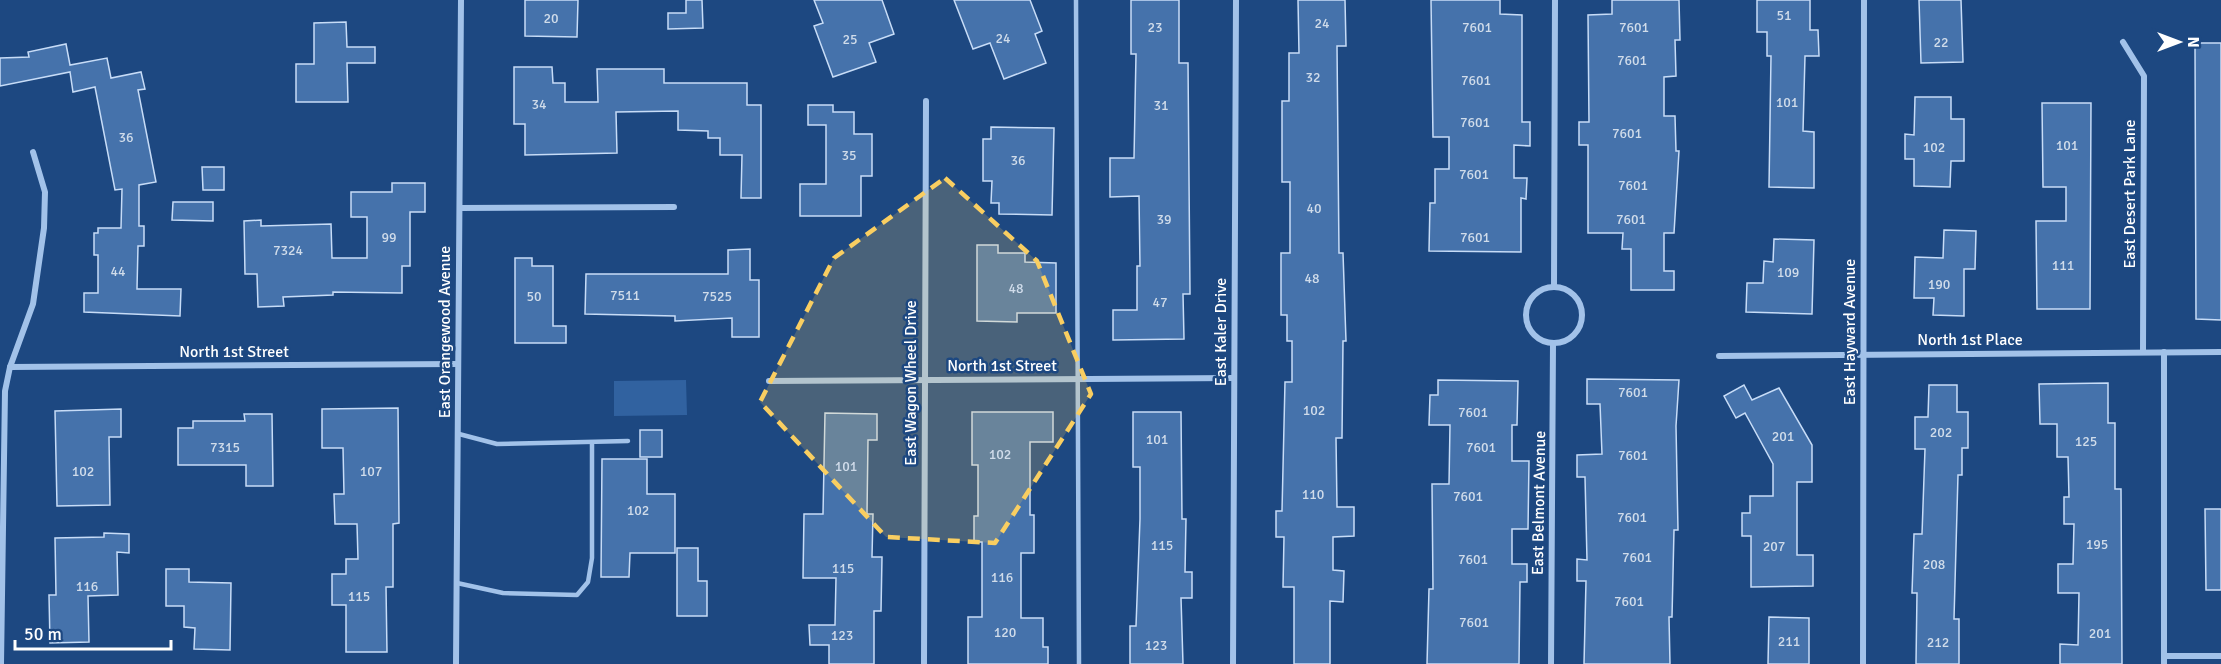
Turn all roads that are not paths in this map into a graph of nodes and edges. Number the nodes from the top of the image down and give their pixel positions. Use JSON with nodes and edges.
{"nodes":[{"id":1,"x":460,"y":0,"type":"edge"},
{"id":2,"x":1076,"y":0,"type":"edge"},
{"id":3,"x":1236,"y":0,"type":"edge"},
{"id":4,"x":1555,"y":0,"type":"edge"},
{"id":5,"x":1864,"y":0,"type":"edge"},
{"id":6,"x":2122,"y":42,"type":"dead end"},
{"id":7,"x":926,"y":101,"type":"dead end"},
{"id":8,"x":33,"y":152,"type":"dead end"},
{"id":9,"x":460,"y":207,"type":"junction"},
{"id":10,"x":674,"y":207,"type":"dead end"},
{"id":11,"x":1554,"y":286,"type":"junction"},
{"id":12,"x":1553,"y":343,"type":"junction"},
{"id":13,"x":2143,"y":352,"type":"junction"},
{"id":14,"x":2164,"y":352,"type":"junction"},
{"id":15,"x":2221,"y":352,"type":"edge"},
{"id":16,"x":1863,"y":354,"type":"junction"},
{"id":17,"x":1719,"y":356,"type":"dead end"},
{"id":18,"x":457,"y":364,"type":"junction"},
{"id":19,"x":10,"y":367,"type":"junction"},
{"id":20,"x":1234,"y":378,"type":"junction"},
{"id":21,"x":1078,"y":379,"type":"junction"},
{"id":22,"x":925,"y":380,"type":"junction"},
{"id":23,"x":769,"y":381,"type":"dead end"},
{"id":24,"x":459,"y":434,"type":"junction"},
{"id":25,"x":628,"y":441,"type":"dead end"},
{"id":26,"x":592,"y":443,"type":"junction"},
{"id":27,"x":457,"y":583,"type":"junction"},
{"id":28,"x":2164,"y":656,"type":"junction"},
{"id":29,"x":2221,"y":656,"type":"edge"},
{"id":30,"x":1,"y":664,"type":"edge"},
{"id":31,"x":456,"y":664,"type":"edge"},
{"id":32,"x":924,"y":664,"type":"edge"},
{"id":33,"x":1079,"y":664,"type":"edge"},
{"id":34,"x":1233,"y":664,"type":"edge"},
{"id":35,"x":1551,"y":664,"type":"edge"},
{"id":36,"x":1863,"y":664,"type":"edge"},
{"id":37,"x":2164,"y":664,"type":"edge"}],
"edges":[{"from":1,"to":9,"type":"street","name":"East Orangewood Avenue"},
{"from":2,"to":21,"type":"lane"},
{"from":3,"to":20,"type":"street","name":"East Kaler Drive"},
{"from":4,"to":11,"type":"street"},
{"from":5,"to":16,"type":"street","name":"East Hayward Avenue"},
{"from":6,"to":13,"type":"street","name":"East Desert Park Lane"},
{"from":7,"to":22,"type":"street","name":"East Wagon Wheel Drive"},
{"from":8,"to":19,"type":"street"},
{"from":9,"to":10,"type":"street"},
{"from":9,"to":18,"type":"street","name":"East Orangewood Avenue"},
{"from":11,"to":12,"type":"street"},
{"from":11,"to":12,"type":"street"},
{"from":12,"to":35,"type":"street","name":"East Belmont Avenue"},
{"from":13,"to":14,"type":"street","name":"North 1st Place"},
{"from":13,"to":16,"type":"street","name":"North 1st Place"},
{"from":14,"to":15,"type":"street","name":"North 1st Place"},
{"from":14,"to":28,"type":"street"},
{"from":16,"to":17,"type":"street","name":"North 1st Place"},
{"from":16,"to":36,"type":"street","name":"East Hayward Avenue"},
{"from":18,"to":19,"type":"street","name":"North 1st Street"},
{"from":18,"to":24,"type":"street","name":"East Orangewood Avenue"},
{"from":19,"to":30,"type":"street"},
{"from":20,"to":21,"type":"street","name":"North 1st Street"},
{"from":20,"to":34,"type":"street","name":"East Kaler Drive"},
{"from":21,"to":22,"type":"street","name":"North 1st Street"},
{"from":21,"to":33,"type":"lane"},
{"from":22,"to":23,"type":"street","name":"North 1st Street"},
{"from":22,"to":32,"type":"street","name":"East Wagon Wheel Drive"},
{"from":24,"to":26,"type":"lane"},
{"from":24,"to":27,"type":"street","name":"East Orangewood Avenue"},
{"from":25,"to":26,"type":"lane"},
{"from":26,"to":27,"type":"lane"},
{"from":27,"to":31,"type":"street","name":"East Orangewood Avenue"},
{"from":28,"to":29,"type":"street"},
{"from":28,"to":37,"type":"street"}]}
